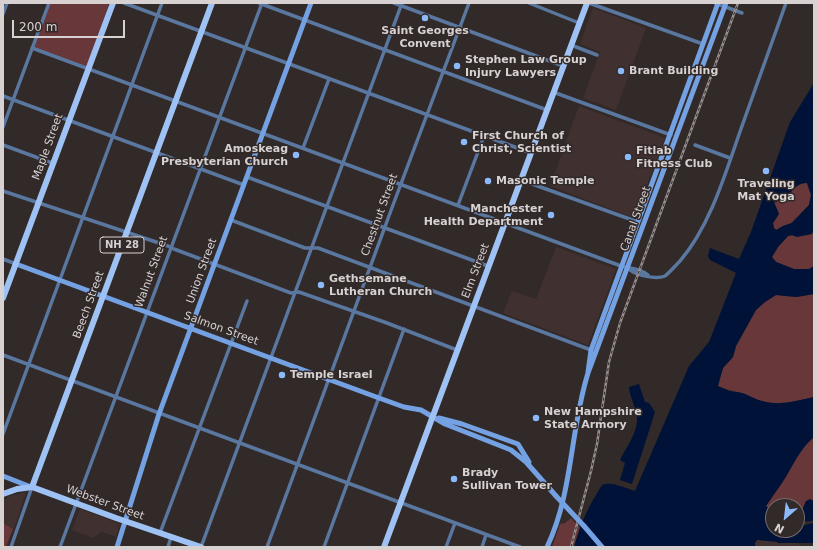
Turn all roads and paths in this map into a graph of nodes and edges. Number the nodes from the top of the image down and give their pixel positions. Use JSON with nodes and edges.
{"nodes":[{"id":1,"x":7,"y":3,"type":"edge"},
{"id":2,"x":49,"y":3,"type":"edge"},
{"id":3,"x":112,"y":3,"type":"edge"},
{"id":4,"x":124,"y":3,"type":"edge"},
{"id":5,"x":162,"y":3,"type":"edge"},
{"id":6,"x":212,"y":3,"type":"edge"},
{"id":7,"x":261,"y":3,"type":"edge"},
{"id":8,"x":311,"y":3,"type":"edge"},
{"id":9,"x":394,"y":3,"type":"edge"},
{"id":10,"x":469,"y":3,"type":"edge"},
{"id":11,"x":529,"y":3,"type":"edge"},
{"id":12,"x":588,"y":3,"type":"edge"},
{"id":13,"x":717,"y":3,"type":"edge"},
{"id":14,"x":786,"y":3,"type":"edge"},
{"id":15,"x":402,"y":4,"type":"edge"},
{"id":16,"x":726,"y":5,"type":"edge"},
{"id":17,"x":742,"y":13,"type":"dead end"},
{"id":18,"x":3,"y":14,"type":"edge"},
{"id":19,"x":158,"y":16,"type":"junction"},
{"id":20,"x":304,"y":20,"type":"junction"},
{"id":21,"x":579,"y":23,"type":"junction"},
{"id":22,"x":460,"y":27,"type":"junction"},
{"id":23,"x":201,"y":32,"type":"junction"},
{"id":24,"x":703,"y":44,"type":"junction"},
{"id":25,"x":571,"y":45,"type":"junction"},
{"id":26,"x":32,"y":48,"type":"junction"},
{"id":27,"x":245,"y":48,"type":"junction"},
{"id":28,"x":385,"y":50,"type":"junction"},
{"id":29,"x":596,"y":55,"type":"dead end"},
{"id":30,"x":288,"y":64,"type":"junction"},
{"id":31,"x":563,"y":66,"type":"junction"},
{"id":32,"x":88,"y":69,"type":"junction"},
{"id":33,"x":443,"y":71,"type":"junction"},
{"id":34,"x":329,"y":79,"type":"junction"},
{"id":35,"x":132,"y":85,"type":"junction"},
{"id":36,"x":553,"y":92,"type":"junction"},
{"id":37,"x":369,"y":93,"type":"junction"},
{"id":38,"x":3,"y":96,"type":"edge"},
{"id":39,"x":13,"y":100,"type":"junction"},
{"id":40,"x":175,"y":101,"type":"junction"},
{"id":41,"x":547,"y":110,"type":"junction"},
{"id":42,"x":426,"y":115,"type":"junction"},
{"id":43,"x":219,"y":117,"type":"junction"},
{"id":44,"x":68,"y":120,"type":"junction"},
{"id":45,"x":3,"y":127,"type":"edge"},
{"id":46,"x":263,"y":133,"type":"junction"},
{"id":47,"x":669,"y":135,"type":"junction"},
{"id":48,"x":113,"y":136,"type":"junction"},
{"id":49,"x":484,"y":136,"type":"junction"},
{"id":50,"x":676,"y":138,"type":"junction"},
{"id":51,"x":695,"y":144,"type":"dead end"},
{"id":52,"x":3,"y":145,"type":"edge"},
{"id":53,"x":303,"y":148,"type":"junction"},
{"id":54,"x":156,"y":152,"type":"junction"},
{"id":55,"x":531,"y":153,"type":"junction"},
{"id":56,"x":730,"y":158,"type":"junction"},
{"id":57,"x":52,"y":163,"type":"junction"},
{"id":58,"x":343,"y":163,"type":"junction"},
{"id":59,"x":200,"y":169,"type":"junction"},
{"id":60,"x":247,"y":177,"type":"junction"},
{"id":61,"x":521,"y":180,"type":"junction"},
{"id":62,"x":401,"y":184,"type":"junction"},
{"id":63,"x":244,"y":185,"type":"junction"},
{"id":64,"x":3,"y":191,"type":"edge"},
{"id":65,"x":38,"y":202,"type":"junction"},
{"id":66,"x":458,"y":205,"type":"junction"},
{"id":67,"x":326,"y":207,"type":"junction"},
{"id":68,"x":83,"y":217,"type":"junction"},
{"id":69,"x":231,"y":220,"type":"junction"},
{"id":70,"x":505,"y":222,"type":"junction"},
{"id":71,"x":638,"y":222,"type":"junction"},
{"id":72,"x":384,"y":228,"type":"junction"},
{"id":73,"x":127,"y":232,"type":"junction"},
{"id":74,"x":171,"y":248,"type":"junction"},
{"id":75,"x":311,"y":248,"type":"junction"},
{"id":76,"x":3,"y":260,"type":"edge"},
{"id":77,"x":16,"y":264,"type":"junction"},
{"id":78,"x":214,"y":264,"type":"junction"},
{"id":79,"x":488,"y":266,"type":"junction"},
{"id":80,"x":621,"y":266,"type":"junction"},
{"id":81,"x":370,"y":268,"type":"junction"},
{"id":82,"x":628,"y":268,"type":"junction"},
{"id":83,"x":60,"y":280,"type":"junction"},
{"id":84,"x":295,"y":292,"type":"junction"},
{"id":85,"x":103,"y":296,"type":"junction"},
{"id":86,"x":3,"y":298,"type":"edge"},
{"id":87,"x":246,"y":301,"type":"dead end"},
{"id":88,"x":473,"y":306,"type":"junction"},
{"id":89,"x":354,"y":311,"type":"junction"},
{"id":90,"x":147,"y":312,"type":"junction"},
{"id":91,"x":191,"y":328,"type":"junction"},
{"id":92,"x":404,"y":329,"type":"junction"},
{"id":93,"x":231,"y":343,"type":"junction"},
{"id":94,"x":457,"y":350,"type":"junction"},
{"id":95,"x":591,"y":350,"type":"junction"},
{"id":96,"x":3,"y":356,"type":"edge"},
{"id":97,"x":271,"y":358,"type":"junction"},
{"id":98,"x":28,"y":365,"type":"junction"},
{"id":99,"x":588,"y":373,"type":"junction"},
{"id":100,"x":329,"y":380,"type":"junction"},
{"id":101,"x":72,"y":381,"type":"junction"},
{"id":102,"x":115,"y":397,"type":"junction"},
{"id":103,"x":378,"y":398,"type":"junction"},
{"id":104,"x":159,"y":414,"type":"junction"},
{"id":105,"x":433,"y":416,"type":"junction"},
{"id":106,"x":200,"y":428,"type":"junction"},
{"id":107,"x":3,"y":434,"type":"edge"},
{"id":108,"x":240,"y":443,"type":"junction"},
{"id":109,"x":298,"y":465,"type":"junction"},
{"id":110,"x":536,"y":473,"type":"junction"},
{"id":111,"x":3,"y":476,"type":"edge"},
{"id":112,"x":14,"y":480,"type":"junction"},
{"id":113,"x":347,"y":483,"type":"junction"},
{"id":114,"x":32,"y":487,"type":"junction"},
{"id":115,"x":13,"y":490,"type":"junction"},
{"id":116,"x":3,"y":494,"type":"edge"},
{"id":117,"x":400,"y":503,"type":"junction"},
{"id":118,"x":76,"y":504,"type":"junction"},
{"id":119,"x":125,"y":522,"type":"junction"},
{"id":120,"x":455,"y":523,"type":"junction"},
{"id":121,"x":160,"y":533,"type":"junction"},
{"id":122,"x":486,"y":535,"type":"junction"},
{"id":123,"x":171,"y":537,"type":"junction"},
{"id":124,"x":10,"y":547,"type":"edge"},
{"id":125,"x":60,"y":547,"type":"edge"},
{"id":126,"x":117,"y":547,"type":"edge"},
{"id":127,"x":168,"y":547,"type":"edge"},
{"id":128,"x":201,"y":547,"type":"edge"},
{"id":129,"x":268,"y":547,"type":"edge"},
{"id":130,"x":324,"y":547,"type":"edge"},
{"id":131,"x":384,"y":547,"type":"edge"},
{"id":132,"x":446,"y":547,"type":"edge"},
{"id":133,"x":482,"y":547,"type":"edge"},
{"id":134,"x":520,"y":547,"type":"edge"},
{"id":135,"x":547,"y":547,"type":"edge"},
{"id":136,"x":602,"y":547,"type":"edge"}],
"edges":[{"from":1,"to":18,"type":"street"},
{"from":2,"to":26,"type":"street"},
{"from":3,"to":32,"type":"main road","name":"Maple Street"},
{"from":4,"to":19,"type":"street"},
{"from":5,"to":19,"type":"street"},
{"from":6,"to":23,"type":"main road","name":"Beech Street","number":"NH 28"},
{"from":7,"to":20,"type":"street"},
{"from":7,"to":27,"type":"street","name":"Walnut Street"},
{"from":8,"to":20,"type":"street","name":"Union Street"},
{"from":9,"to":15,"type":"street"},
{"from":10,"to":22,"type":"street","name":"Chestnut Street"},
{"from":11,"to":21,"type":"street"},
{"from":12,"to":21,"type":"main road","name":"Elm Street"},
{"from":12,"to":24,"type":"street"},
{"from":13,"to":16,"type":"street"},
{"from":13,"to":24,"type":"street","name":"Canal Street"},
{"from":14,"to":56,"type":"street"},
{"from":15,"to":22,"type":"street"},
{"from":15,"to":28,"type":"street"},
{"from":16,"to":17,"type":"street"},
{"from":16,"to":50,"type":"street","name":"Canal Street"},
{"from":19,"to":23,"type":"street"},
{"from":19,"to":35,"type":"street"},
{"from":20,"to":28,"type":"street"},
{"from":20,"to":30,"type":"street","name":"Union Street"},
{"from":21,"to":25,"type":"main road","name":"Elm Street"},
{"from":22,"to":31,"type":"street"},
{"from":22,"to":33,"type":"street","name":"Chestnut Street"},
{"from":23,"to":27,"type":"street"},
{"from":23,"to":40,"type":"main road","name":"Beech Street","number":"NH 28"},
{"from":24,"to":47,"type":"street","name":"Canal Street"},
{"from":25,"to":29,"type":"street"},
{"from":25,"to":31,"type":"main road","name":"Elm Street"},
{"from":26,"to":32,"type":"street"},
{"from":26,"to":39,"type":"street"},
{"from":27,"to":30,"type":"street"},
{"from":27,"to":43,"type":"street","name":"Walnut Street"},
{"from":28,"to":33,"type":"street"},
{"from":28,"to":37,"type":"street"},
{"from":30,"to":34,"type":"street"},
{"from":30,"to":46,"type":"street","name":"Union Street"},
{"from":31,"to":36,"type":"main road","name":"Elm Street"},
{"from":32,"to":35,"type":"street"},
{"from":32,"to":44,"type":"main road","name":"Maple Street"},
{"from":33,"to":41,"type":"street"},
{"from":33,"to":42,"type":"street","name":"Chestnut Street"},
{"from":34,"to":37,"type":"street"},
{"from":34,"to":53,"type":"street"},
{"from":35,"to":40,"type":"street"},
{"from":35,"to":48,"type":"street"},
{"from":36,"to":41,"type":"main road","name":"Elm Street"},
{"from":36,"to":47,"type":"street"},
{"from":37,"to":42,"type":"street"},
{"from":37,"to":58,"type":"street"},
{"from":38,"to":39,"type":"street"},
{"from":39,"to":44,"type":"street"},
{"from":39,"to":45,"type":"street"},
{"from":40,"to":43,"type":"street"},
{"from":40,"to":54,"type":"main road","name":"Beech Street","number":"NH 28"},
{"from":41,"to":55,"type":"main road","name":"Elm Street"},
{"from":42,"to":49,"type":"street"},
{"from":42,"to":62,"type":"street","name":"Chestnut Street"},
{"from":43,"to":46,"type":"street"},
{"from":43,"to":59,"type":"street","name":"Walnut Street"},
{"from":44,"to":48,"type":"street"},
{"from":44,"to":57,"type":"main road","name":"Maple Street"},
{"from":46,"to":53,"type":"street"},
{"from":46,"to":60,"type":"street","name":"Union Street"},
{"from":47,"to":50,"type":"street"},
{"from":47,"to":71,"type":"street","name":"Canal Street"},
{"from":48,"to":54,"type":"street"},
{"from":48,"to":68,"type":"street"},
{"from":49,"to":55,"type":"street"},
{"from":49,"to":66,"type":"street"},
{"from":50,"to":82,"type":"street","name":"Canal Street"},
{"from":51,"to":56,"type":"street"},
{"from":52,"to":57,"type":"street"},
{"from":53,"to":58,"type":"street"},
{"from":54,"to":59,"type":"street"},
{"from":54,"to":73,"type":"main road","name":"Beech Street","number":"NH 28"},
{"from":55,"to":61,"type":"main road","name":"Elm Street"},
{"from":56,"to":82,"type":"street"},
{"from":57,"to":65,"type":"main road","name":"Maple Street"},
{"from":58,"to":62,"type":"street"},
{"from":58,"to":67,"type":"street"},
{"from":59,"to":63,"type":"street"},
{"from":59,"to":74,"type":"street","name":"Walnut Street"},
{"from":60,"to":63,"type":"street","name":"Union Street"},
{"from":60,"to":67,"type":"street"},
{"from":61,"to":70,"type":"main road","name":"Elm Street"},
{"from":61,"to":71,"type":"street"},
{"from":62,"to":66,"type":"street"},
{"from":62,"to":72,"type":"street","name":"Chestnut Street"},
{"from":63,"to":69,"type":"street","name":"Union Street"},
{"from":64,"to":65,"type":"street"},
{"from":65,"to":68,"type":"street"},
{"from":65,"to":77,"type":"main road","name":"Maple Street"},
{"from":66,"to":70,"type":"street"},
{"from":67,"to":72,"type":"street"},
{"from":67,"to":75,"type":"street"},
{"from":68,"to":73,"type":"street"},
{"from":68,"to":83,"type":"street"},
{"from":69,"to":75,"type":"street"},
{"from":69,"to":78,"type":"street","name":"Union Street"},
{"from":70,"to":79,"type":"main road","name":"Elm Street"},
{"from":70,"to":80,"type":"street"},
{"from":71,"to":80,"type":"street","name":"Canal Street"},
{"from":72,"to":79,"type":"street"},
{"from":72,"to":81,"type":"street","name":"Chestnut Street"},
{"from":73,"to":74,"type":"street"},
{"from":73,"to":85,"type":"main road","name":"Beech Street","number":"NH 28"},
{"from":74,"to":78,"type":"street"},
{"from":74,"to":90,"type":"street","name":"Walnut Street"},
{"from":75,"to":81,"type":"street"},
{"from":75,"to":84,"type":"street"},
{"from":76,"to":77,"type":"street","name":"Salmon Street"},
{"from":77,"to":83,"type":"street","name":"Salmon Street"},
{"from":77,"to":86,"type":"main road","name":"Maple Street"},
{"from":78,"to":84,"type":"street"},
{"from":78,"to":91,"type":"street","name":"Union Street"},
{"from":79,"to":88,"type":"main road","name":"Elm Street"},
{"from":80,"to":82,"type":"street"},
{"from":80,"to":95,"type":"street","name":"Canal Street"},
{"from":81,"to":88,"type":"street"},
{"from":81,"to":89,"type":"street","name":"Chestnut Street"},
{"from":82,"to":99,"type":"street","name":"Canal Street"},
{"from":83,"to":85,"type":"street","name":"Salmon Street"},
{"from":83,"to":98,"type":"street"},
{"from":84,"to":89,"type":"street"},
{"from":84,"to":97,"type":"street"},
{"from":85,"to":90,"type":"street","name":"Salmon Street"},
{"from":85,"to":101,"type":"main road","name":"Beech Street","number":"NH 28"},
{"from":87,"to":93,"type":"street"},
{"from":88,"to":94,"type":"main road","name":"Elm Street"},
{"from":88,"to":95,"type":"street"},
{"from":89,"to":92,"type":"street"},
{"from":89,"to":100,"type":"street","name":"Chestnut Street"},
{"from":90,"to":91,"type":"street","name":"Salmon Street"},
{"from":90,"to":102,"type":"street","name":"Walnut Street"},
{"from":91,"to":93,"type":"street","name":"Salmon Street"},
{"from":91,"to":104,"type":"street","name":"Union Street"},
{"from":92,"to":94,"type":"street"},
{"from":92,"to":103,"type":"street"},
{"from":93,"to":97,"type":"street","name":"Salmon Street"},
{"from":93,"to":106,"type":"street"},
{"from":94,"to":105,"type":"main road","name":"Elm Street"},
{"from":95,"to":99,"type":"street","name":"Canal Street"},
{"from":96,"to":98,"type":"street"},
{"from":97,"to":100,"type":"street","name":"Salmon Street"},
{"from":97,"to":108,"type":"street"},
{"from":98,"to":101,"type":"street"},
{"from":98,"to":107,"type":"street"},
{"from":99,"to":135,"type":"street","name":"Canal Street"},
{"from":100,"to":103,"type":"street","name":"Salmon Street"},
{"from":100,"to":109,"type":"street","name":"Chestnut Street"},
{"from":101,"to":102,"type":"street"},
{"from":101,"to":114,"type":"main road","name":"Beech Street","number":"NH 28"},
{"from":102,"to":104,"type":"street"},
{"from":102,"to":118,"type":"street","name":"Walnut Street"},
{"from":103,"to":105,"type":"street","name":"Salmon Street"},
{"from":103,"to":113,"type":"street"},
{"from":104,"to":106,"type":"street"},
{"from":104,"to":119,"type":"street","name":"Union Street"},
{"from":105,"to":110,"type":"street"},
{"from":105,"to":110,"type":"street"},
{"from":105,"to":117,"type":"main road","name":"Elm Street"},
{"from":106,"to":108,"type":"street"},
{"from":106,"to":121,"type":"street"},
{"from":108,"to":109,"type":"street"},
{"from":108,"to":128,"type":"street"},
{"from":109,"to":113,"type":"street"},
{"from":109,"to":129,"type":"street","name":"Chestnut Street"},
{"from":110,"to":136,"type":"street","bridge":true},
{"from":111,"to":112,"type":"street","name":"Webster Street"},
{"from":112,"to":114,"type":"street","name":"Webster Street"},
{"from":112,"to":115,"type":"street"},
{"from":113,"to":117,"type":"street"},
{"from":113,"to":130,"type":"street"},
{"from":114,"to":115,"type":"main road"},
{"from":114,"to":118,"type":"main road","name":"Webster Street"},
{"from":114,"to":124,"type":"street","name":"Beech Street"},
{"from":115,"to":116,"type":"main road"},
{"from":117,"to":120,"type":"street"},
{"from":117,"to":131,"type":"main road","name":"Elm Street"},
{"from":118,"to":119,"type":"main road","name":"Webster Street"},
{"from":118,"to":125,"type":"street","name":"Walnut Street"},
{"from":119,"to":121,"type":"main road","name":"Webster Street"},
{"from":119,"to":126,"type":"street","name":"Union Street"},
{"from":120,"to":122,"type":"street"},
{"from":120,"to":132,"type":"street"},
{"from":121,"to":123,"type":"main road","name":"Webster Street"},
{"from":122,"to":133,"type":"street"},
{"from":122,"to":134,"type":"street"},
{"from":123,"to":127,"type":"street"},
{"from":123,"to":128,"type":"main road","name":"Webster Street"}]}
